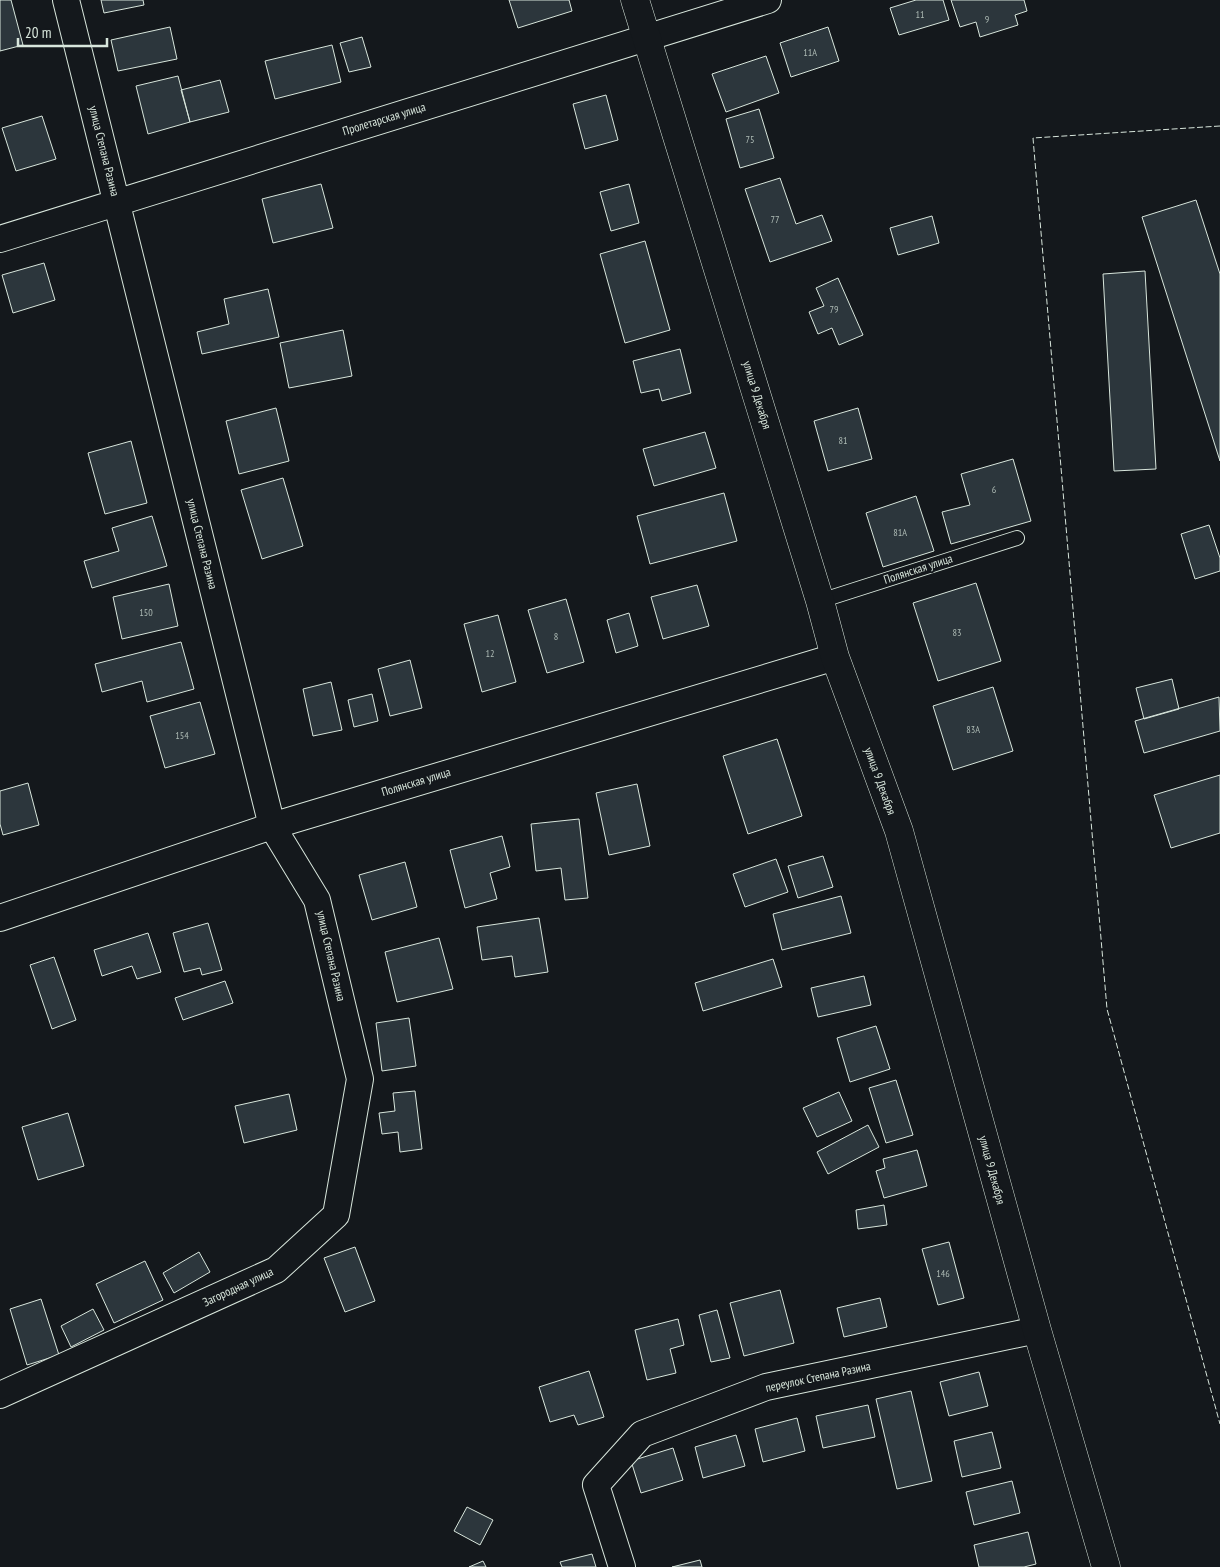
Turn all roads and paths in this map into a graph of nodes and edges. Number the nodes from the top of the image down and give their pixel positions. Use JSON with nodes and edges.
{"nodes":[{"id":1,"x":66,"y":0,"type":"edge"},
{"id":2,"x":635,"y":0,"type":"edge"},
{"id":3,"x":768,"y":0,"type":"edge"},
{"id":4,"x":647,"y":39,"type":"junction"},
{"id":5,"x":116,"y":202,"type":"junction"},
{"id":6,"x":0,"y":238,"type":"edge"},
{"id":7,"x":1017,"y":538,"type":"dead end"},
{"id":8,"x":820,"y":601,"type":"junction"},
{"id":9,"x":835,"y":657,"type":"junction"},
{"id":10,"x":272,"y":826,"type":"junction"},
{"id":11,"x":0,"y":918,"type":"edge"},
{"id":12,"x":360,"y":1079,"type":"joint"},
{"id":13,"x":1037,"y":1330,"type":"junction"},
{"id":14,"x":0,"y":1395,"type":"edge"},
{"id":15,"x":622,"y":1567,"type":"edge"},
{"id":16,"x":1106,"y":1567,"type":"edge"}],
"edges":[{"from":1,"to":5,"type":"street","name":"улица Степана Разина"},
{"from":2,"to":4,"type":"street","name":"улица 9 Декабря"},
{"from":3,"to":4,"type":"street","name":"Пролетарская улица"},
{"from":4,"to":5,"type":"street","name":"Пролетарская улица"},
{"from":4,"to":8,"type":"street","name":"улица 9 Декабря"},
{"from":5,"to":6,"type":"street","name":"Пролетарская улица"},
{"from":5,"to":10,"type":"street","name":"улица Степана Разина"},
{"from":7,"to":8,"type":"lane","name":"Полянская улица"},
{"from":8,"to":9,"type":"street","name":"улица 9 Декабря"},
{"from":9,"to":10,"type":"street","name":"Полянская улица"},
{"from":9,"to":13,"type":"street","name":"улица 9 Декабря"},
{"from":10,"to":11,"type":"street","name":"Полянская улица"},
{"from":10,"to":12,"type":"street","name":"улица Степана Разина"},
{"from":12,"to":14,"type":"street","name":"Загородная улица"},
{"from":13,"to":15,"type":"street","name":"переулок Степана Разина"},
{"from":13,"to":16,"type":"street","name":"улица 9 Декабря"}]}
